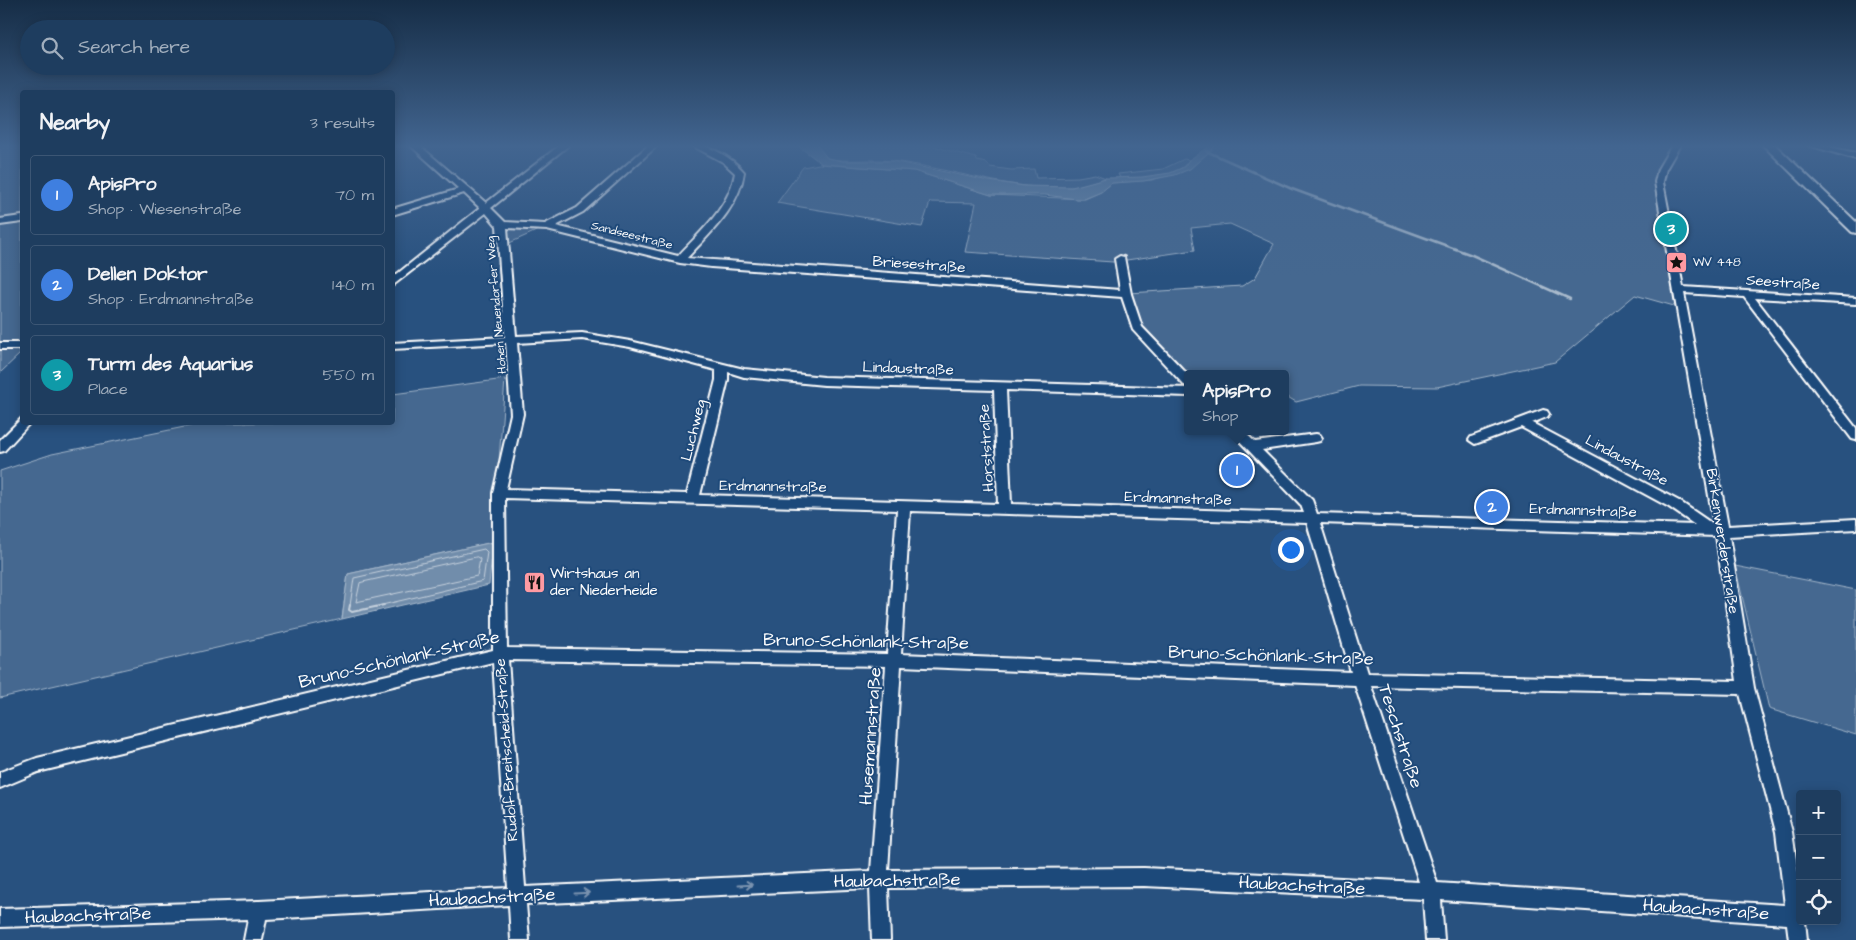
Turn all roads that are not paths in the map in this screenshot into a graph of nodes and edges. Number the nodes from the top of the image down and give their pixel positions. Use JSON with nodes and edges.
{"nodes":[{"id":1,"x":510,"y":189,"type":"edge"},
{"id":2,"x":604,"y":189,"type":"edge"},
{"id":3,"x":738,"y":189,"type":"edge"},
{"id":4,"x":1659,"y":189,"type":"edge"},
{"id":5,"x":1815,"y":189,"type":"edge"},
{"id":6,"x":464,"y":190,"type":"joint"},
{"id":7,"x":486,"y":208,"type":"junction"},
{"id":8,"x":395,"y":211,"type":"edge"},
{"id":9,"x":20,"y":219,"type":"edge"},
{"id":10,"x":1847,"y":220,"type":"joint"},
{"id":11,"x":0,"y":222,"type":"edge"},
{"id":12,"x":502,"y":226,"type":"junction"},
{"id":13,"x":547,"y":227,"type":"junction"},
{"id":14,"x":1856,"y":230,"type":"edge"},
{"id":15,"x":1120,"y":259,"type":"dead end"},
{"id":16,"x":680,"y":260,"type":"junction"},
{"id":17,"x":711,"y":264,"type":"joint"},
{"id":18,"x":395,"y":282,"type":"edge"},
{"id":19,"x":1678,"y":290,"type":"junction"},
{"id":20,"x":1126,"y":294,"type":"junction"},
{"id":21,"x":1747,"y":294,"type":"junction"},
{"id":22,"x":1856,"y":301,"type":"edge"},
{"id":23,"x":511,"y":340,"type":"junction"},
{"id":24,"x":0,"y":346,"type":"edge"},
{"id":25,"x":20,"y":346,"type":"edge"},
{"id":26,"x":395,"y":346,"type":"edge"},
{"id":27,"x":722,"y":366,"type":"junction"},
{"id":28,"x":1184,"y":378,"type":"edge"},
{"id":29,"x":514,"y":382,"type":"joint"},
{"id":30,"x":1000,"y":386,"type":"junction"},
{"id":31,"x":1184,"y":392,"type":"edge"},
{"id":32,"x":1543,"y":414,"type":"dead end"},
{"id":33,"x":1523,"y":423,"type":"junction"},
{"id":34,"x":21,"y":425,"type":"edge"},
{"id":35,"x":1240,"y":435,"type":"edge"},
{"id":36,"x":1856,"y":436,"type":"edge"},
{"id":37,"x":1316,"y":438,"type":"dead end"},
{"id":38,"x":1475,"y":440,"type":"dead end"},
{"id":39,"x":1252,"y":447,"type":"junction"},
{"id":40,"x":0,"y":448,"type":"edge"},
{"id":41,"x":499,"y":493,"type":"junction"},
{"id":42,"x":692,"y":500,"type":"junction"},
{"id":43,"x":904,"y":505,"type":"junction"},
{"id":44,"x":1005,"y":508,"type":"junction"},
{"id":45,"x":1312,"y":518,"type":"junction"},
{"id":46,"x":1856,"y":524,"type":"edge"},
{"id":47,"x":1718,"y":530,"type":"junction"},
{"id":48,"x":500,"y":654,"type":"junction"},
{"id":49,"x":896,"y":660,"type":"junction"},
{"id":50,"x":1360,"y":679,"type":"junction"},
{"id":51,"x":1746,"y":688,"type":"junction"},
{"id":52,"x":0,"y":780,"type":"edge"},
{"id":53,"x":879,"y":880,"type":"junction"},
{"id":54,"x":1431,"y":891,"type":"junction"},
{"id":55,"x":516,"y":896,"type":"junction"},
{"id":56,"x":259,"y":910,"type":"junction"},
{"id":57,"x":1793,"y":915,"type":"junction"},
{"id":58,"x":0,"y":918,"type":"edge"},
{"id":59,"x":253,"y":940,"type":"edge"},
{"id":60,"x":520,"y":940,"type":"edge"},
{"id":61,"x":881,"y":940,"type":"edge"},
{"id":62,"x":1435,"y":940,"type":"edge"},
{"id":63,"x":1798,"y":940,"type":"edge"}],
"edges":[{"from":1,"to":7,"type":"street"},
{"from":2,"to":13,"type":"street"},
{"from":3,"to":16,"type":"street"},
{"from":4,"to":19,"type":"street","name":"Birkenwerderstraße"},
{"from":5,"to":10,"type":"main road"},
{"from":6,"to":7,"type":"street","name":"Hohen Neuendorfer Weg"},
{"from":6,"to":8,"type":"street"},
{"from":7,"to":12,"type":"street","name":"Hohen Neuendorfer Weg"},
{"from":7,"to":18,"type":"street"},
{"from":9,"to":11,"type":"street"},
{"from":10,"to":14,"type":"main road"},
{"from":12,"to":13,"type":"street","name":"Sandseestraße"},
{"from":12,"to":23,"type":"street","name":"Hohen Neuendorfer Weg"},
{"from":13,"to":16,"type":"street","name":"Sandseestraße"},
{"from":15,"to":20,"type":"street"},
{"from":16,"to":17,"type":"street","name":"Sandseestraße"},
{"from":17,"to":20,"type":"street","name":"Briesestraße"},
{"from":19,"to":21,"type":"street","name":"Seestraße"},
{"from":19,"to":47,"type":"street","name":"Birkenwerderstraße"},
{"from":20,"to":28,"type":"street"},
{"from":21,"to":22,"type":"street","name":"Seestraße"},
{"from":21,"to":36,"type":"street"},
{"from":23,"to":26,"type":"street","name":"Lindaustraße"},
{"from":23,"to":27,"type":"street","name":"Lindaustraße"},
{"from":23,"to":29,"type":"street","name":"Hohen Neuendorfer Weg"},
{"from":24,"to":25,"type":"street"},
{"from":27,"to":30,"type":"street","name":"Lindaustraße"},
{"from":27,"to":42,"type":"street","name":"Luchweg"},
{"from":29,"to":41,"type":"street","name":"Rudolf-Breitscheid-Straße"},
{"from":30,"to":31,"type":"street","name":"Lindaustraße"},
{"from":30,"to":44,"type":"street","name":"Horststraße"},
{"from":32,"to":33,"type":"street"},
{"from":33,"to":38,"type":"street"},
{"from":33,"to":47,"type":"street","name":"Lindaustraße"},
{"from":34,"to":40,"type":"street"},
{"from":35,"to":39,"type":"street","name":"Teschstraße"},
{"from":37,"to":39,"type":"street"},
{"from":39,"to":45,"type":"street","name":"Teschstraße"},
{"from":41,"to":42,"type":"street","name":"Erdmannstraße"},
{"from":41,"to":48,"type":"street","name":"Rudolf-Breitscheid-Straße"},
{"from":42,"to":43,"type":"street","name":"Erdmannstraße"},
{"from":43,"to":44,"type":"street","name":"Erdmannstraße"},
{"from":43,"to":49,"type":"street","name":"Husemannstraße"},
{"from":44,"to":45,"type":"street","name":"Erdmannstraße"},
{"from":45,"to":47,"type":"street","name":"Erdmannstraße"},
{"from":45,"to":50,"type":"street","name":"Teschstraße"},
{"from":46,"to":47,"type":"street","name":"Erdmannstraße"},
{"from":47,"to":51,"type":"street","name":"Birkenwerderstraße"},
{"from":48,"to":49,"type":"street","name":"Bruno-Schönlank-Straße"},
{"from":48,"to":52,"type":"street","name":"Bruno-Schönlank-Straße"},
{"from":48,"to":55,"type":"street","name":"Rudolf-Breitscheid-Straße"},
{"from":49,"to":50,"type":"street","name":"Bruno-Schönlank-Straße"},
{"from":49,"to":53,"type":"street","name":"Husemannstraße"},
{"from":50,"to":51,"type":"street","name":"Bruno-Schönlank-Straße"},
{"from":50,"to":54,"type":"street","name":"Teschstraße"},
{"from":51,"to":57,"type":"street","name":"Birkenwerderstraße"},
{"from":53,"to":54,"type":"street","name":"Haubachstraße"},
{"from":55,"to":53,"type":"street","name":"Haubachstraße","one_way":true},
{"from":53,"to":61,"type":"street","name":"Husemannstraße"},
{"from":54,"to":57,"type":"street","name":"Haubachstraße"},
{"from":54,"to":62,"type":"street","name":"Teschstraße"},
{"from":55,"to":56,"type":"street","name":"Haubachstraße"},
{"from":55,"to":60,"type":"street","name":"Rudolf-Breitscheid-Straße"},
{"from":56,"to":58,"type":"street","name":"Haubachstraße"},
{"from":56,"to":59,"type":"street"},
{"from":57,"to":63,"type":"street","name":"Birkenwerderstraße"}]}
